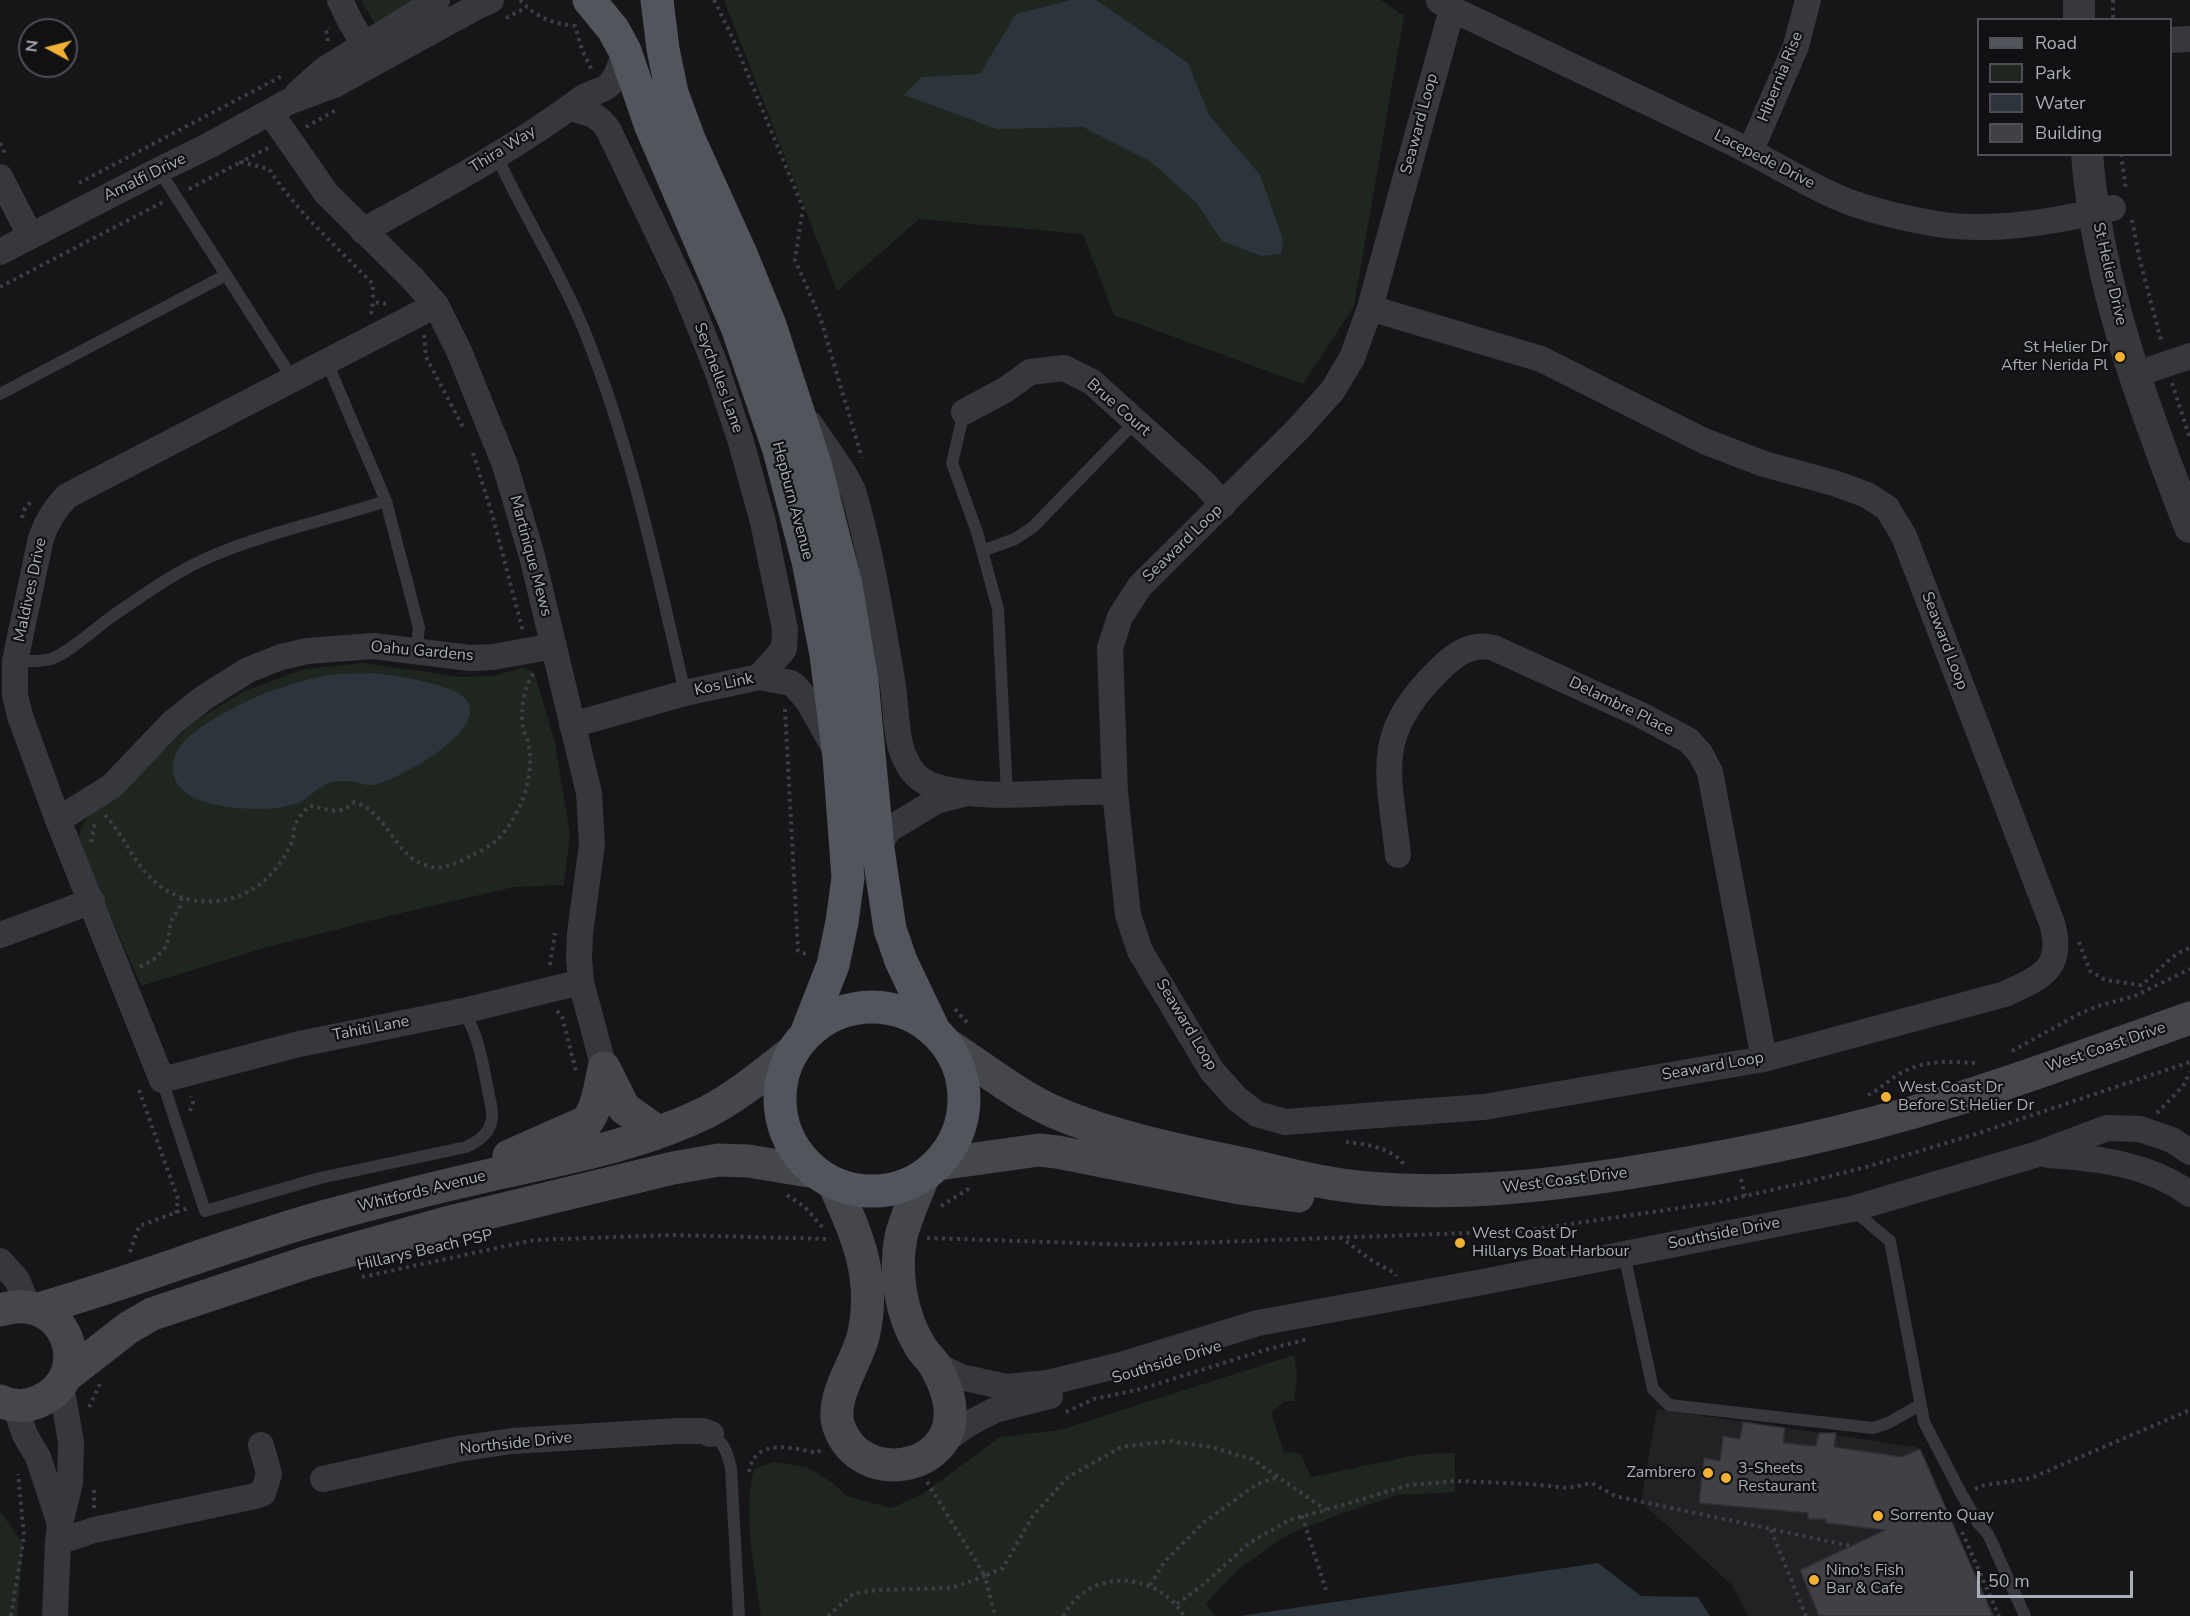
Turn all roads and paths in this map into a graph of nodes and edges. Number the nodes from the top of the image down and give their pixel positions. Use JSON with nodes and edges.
{"nodes":[{"id":1,"x":437,"y":0,"type":"edge"},
{"id":2,"x":520,"y":0,"type":"edge"},
{"id":3,"x":589,"y":0,"type":"edge"},
{"id":4,"x":657,"y":0,"type":"edge"},
{"id":5,"x":714,"y":0,"type":"edge"},
{"id":6,"x":1808,"y":0,"type":"edge"},
{"id":7,"x":2079,"y":0,"type":"edge"},
{"id":8,"x":2097,"y":0,"type":"edge"},
{"id":9,"x":2113,"y":0,"type":"edge"},
{"id":10,"x":1445,"y":5,"type":"edge"},
{"id":11,"x":527,"y":8,"type":"junction"},
{"id":12,"x":344,"y":9,"type":"edge"},
{"id":13,"x":496,"y":10,"type":"edge"},
{"id":14,"x":2079,"y":18,"type":"edge"},
{"id":15,"x":2097,"y":18,"type":"edge"},
{"id":16,"x":2114,"y":18,"type":"edge"},
{"id":17,"x":2190,"y":39,"type":"edge"},
{"id":18,"x":2172,"y":40,"type":"edge"},
{"id":19,"x":329,"y":43,"type":"dead end"},
{"id":20,"x":625,"y":51,"type":"junction"},
{"id":21,"x":370,"y":55,"type":"junction"},
{"id":22,"x":283,"y":75,"type":"dead end"},
{"id":23,"x":594,"y":75,"type":"dead end"},
{"id":24,"x":279,"y":107,"type":"junction"},
{"id":25,"x":569,"y":108,"type":"junction"},
{"id":26,"x":338,"y":110,"type":"dead end"},
{"id":27,"x":286,"y":137,"type":"junction"},
{"id":28,"x":1750,"y":152,"type":"junction"},
{"id":29,"x":497,"y":156,"type":"junction"},
{"id":30,"x":2088,"y":156,"type":"edge"},
{"id":31,"x":2107,"y":156,"type":"edge"},
{"id":32,"x":2121,"y":156,"type":"edge"},
{"id":33,"x":241,"y":162,"type":"junction"},
{"id":34,"x":159,"y":170,"type":"junction"},
{"id":35,"x":0,"y":177,"type":"edge"},
{"id":36,"x":71,"y":187,"type":"dead end"},
{"id":37,"x":175,"y":196,"type":"junction"},
{"id":38,"x":2116,"y":207,"type":"junction"},
{"id":39,"x":363,"y":231,"type":"junction"},
{"id":40,"x":30,"y":236,"type":"junction"},
{"id":41,"x":0,"y":252,"type":"edge"},
{"id":42,"x":226,"y":275,"type":"junction"},
{"id":43,"x":0,"y":287,"type":"edge"},
{"id":44,"x":373,"y":302,"type":"junction"},
{"id":45,"x":436,"y":305,"type":"junction"},
{"id":46,"x":1370,"y":308,"type":"junction"},
{"id":47,"x":411,"y":317,"type":"junction"},
{"id":48,"x":370,"y":319,"type":"dead end"},
{"id":49,"x":326,"y":360,"type":"junction"},
{"id":50,"x":2161,"y":366,"type":"edge"},
{"id":51,"x":292,"y":378,"type":"junction"},
{"id":52,"x":0,"y":394,"type":"edge"},
{"id":53,"x":796,"y":401,"type":"junction"},
{"id":54,"x":964,"y":412,"type":"joint"},
{"id":55,"x":1135,"y":422,"type":"junction"},
{"id":56,"x":469,"y":439,"type":"dead end"},
{"id":57,"x":2190,"y":439,"type":"edge"},
{"id":58,"x":472,"y":450,"type":"dead end"},
{"id":59,"x":864,"y":465,"type":"dead end"},
{"id":60,"x":2190,"y":476,"type":"edge"},
{"id":61,"x":33,"y":500,"type":"dead end"},
{"id":62,"x":386,"y":501,"type":"junction"},
{"id":63,"x":1223,"y":505,"type":"junction"},
{"id":64,"x":22,"y":519,"type":"dead end"},
{"id":65,"x":2190,"y":527,"type":"edge"},
{"id":66,"x":982,"y":551,"type":"junction"},
{"id":67,"x":554,"y":646,"type":"junction"},
{"id":68,"x":528,"y":651,"type":"junction"},
{"id":69,"x":416,"y":652,"type":"junction"},
{"id":70,"x":15,"y":661,"type":"junction"},
{"id":71,"x":759,"y":677,"type":"junction"},
{"id":72,"x":536,"y":678,"type":"dead end"},
{"id":73,"x":685,"y":693,"type":"junction"},
{"id":74,"x":785,"y":708,"type":"dead end"},
{"id":75,"x":572,"y":725,"type":"junction"},
{"id":76,"x":839,"y":757,"type":"junction"},
{"id":77,"x":1115,"y":792,"type":"junction"},
{"id":78,"x":970,"y":793,"type":"junction"},
{"id":79,"x":1007,"y":795,"type":"junction"},
{"id":80,"x":98,"y":810,"type":"dead end"},
{"id":81,"x":96,"y":819,"type":"dead end"},
{"id":82,"x":58,"y":820,"type":"junction"},
{"id":83,"x":878,"y":849,"type":"junction"},
{"id":84,"x":73,"y":855,"type":"junction"},
{"id":85,"x":1398,"y":855,"type":"dead end"},
{"id":86,"x":182,"y":897,"type":"junction"},
{"id":87,"x":92,"y":901,"type":"junction"},
{"id":88,"x":555,"y":932,"type":"dead end"},
{"id":89,"x":0,"y":935,"type":"edge"},
{"id":90,"x":2077,"y":938,"type":"dead end"},
{"id":91,"x":2190,"y":948,"type":"edge"},
{"id":92,"x":550,"y":965,"type":"dead end"},
{"id":93,"x":2190,"y":969,"type":"edge"},
{"id":94,"x":122,"y":977,"type":"junction"},
{"id":95,"x":581,"y":982,"type":"junction"},
{"id":96,"x":463,"y":1011,"type":"junction"},
{"id":97,"x":2190,"y":1018,"type":"edge"},
{"id":98,"x":940,"y":1036,"type":"junction"},
{"id":99,"x":2190,"y":1036,"type":"edge"},
{"id":100,"x":799,"y":1043,"type":"junction"},
{"id":101,"x":2004,"y":1056,"type":"dead end"},
{"id":102,"x":1764,"y":1059,"type":"junction"},
{"id":103,"x":1982,"y":1062,"type":"dead end"},
{"id":104,"x":604,"y":1068,"type":"junction"},
{"id":105,"x":150,"y":1083,"type":"junction"},
{"id":106,"x":1862,"y":1097,"type":"dead end"},
{"id":107,"x":654,"y":1134,"type":"junction"},
{"id":108,"x":2190,"y":1152,"type":"edge"},
{"id":109,"x":2038,"y":1154,"type":"junction"},
{"id":110,"x":931,"y":1171,"type":"junction"},
{"id":111,"x":824,"y":1178,"type":"junction"},
{"id":112,"x":441,"y":1186,"type":"junction"},
{"id":113,"x":781,"y":1191,"type":"dead end"},
{"id":114,"x":2190,"y":1194,"type":"edge"},
{"id":115,"x":1852,"y":1209,"type":"junction"},
{"id":116,"x":176,"y":1213,"type":"dead end"},
{"id":117,"x":1624,"y":1254,"type":"junction"},
{"id":118,"x":0,"y":1261,"type":"edge"},
{"id":119,"x":354,"y":1278,"type":"dead end"},
{"id":120,"x":1406,"y":1297,"type":"junction"},
{"id":121,"x":22,"y":1309,"type":"edge"},
{"id":122,"x":1310,"y":1339,"type":"dead end"},
{"id":123,"x":934,"y":1364,"type":"junction"},
{"id":124,"x":102,"y":1380,"type":"dead end"},
{"id":125,"x":63,"y":1381,"type":"junction"},
{"id":126,"x":5,"y":1404,"type":"edge"},
{"id":127,"x":1920,"y":1405,"type":"junction"},
{"id":128,"x":2190,"y":1410,"type":"edge"},
{"id":129,"x":89,"y":1414,"type":"dead end"},
{"id":130,"x":1060,"y":1414,"type":"dead end"},
{"id":131,"x":711,"y":1434,"type":"joint"},
{"id":132,"x":261,"y":1445,"type":"dead end"},
{"id":133,"x":937,"y":1447,"type":"junction"},
{"id":134,"x":828,"y":1456,"type":"dead end"},
{"id":135,"x":17,"y":1466,"type":"dead end"},
{"id":136,"x":750,"y":1466,"type":"dead end"},
{"id":137,"x":1279,"y":1477,"type":"junction"},
{"id":138,"x":323,"y":1479,"type":"dead end"},
{"id":139,"x":924,"y":1481,"type":"dead end"},
{"id":140,"x":1985,"y":1485,"type":"dead end"},
{"id":141,"x":1326,"y":1510,"type":"junction"},
{"id":142,"x":1302,"y":1516,"type":"junction"},
{"id":143,"x":1770,"y":1529,"type":"junction"},
{"id":144,"x":1961,"y":1529,"type":"dead end"},
{"id":145,"x":59,"y":1533,"type":"junction"},
{"id":146,"x":1851,"y":1546,"type":"dead end"},
{"id":147,"x":985,"y":1576,"type":"junction"},
{"id":148,"x":1150,"y":1585,"type":"junction"},
{"id":149,"x":1326,"y":1590,"type":"dead end"},
{"id":150,"x":1177,"y":1604,"type":"junction"},
{"id":151,"x":11,"y":1616,"type":"edge"},
{"id":152,"x":55,"y":1616,"type":"edge"},
{"id":153,"x":740,"y":1616,"type":"edge"},
{"id":154,"x":828,"y":1616,"type":"edge"},
{"id":155,"x":995,"y":1616,"type":"edge"},
{"id":156,"x":1063,"y":1616,"type":"edge"},
{"id":157,"x":1184,"y":1616,"type":"edge"},
{"id":158,"x":1806,"y":1616,"type":"edge"},
{"id":159,"x":1999,"y":1616,"type":"edge"},
{"id":160,"x":2025,"y":1616,"type":"edge"}],
"edges":[{"from":1,"to":21,"type":"street","name":"Amalfi Drive"},
{"from":2,"to":11,"type":"path"},
{"from":3,"to":20,"type":"main road","name":"Hepburn Avenue"},
{"from":4,"to":53,"type":"main road","name":"Hepburn Avenue"},
{"from":5,"to":59,"type":"path"},
{"from":6,"to":28,"type":"street","name":"Hibernia Rise"},
{"from":7,"to":14,"type":"street"},
{"from":8,"to":15,"type":"street"},
{"from":9,"to":16,"type":"path"},
{"from":10,"to":28,"type":"street","name":"Lacepede Drive"},
{"from":10,"to":46,"type":"street","name":"Seaward Loop"},
{"from":11,"to":13,"type":"path"},
{"from":11,"to":23,"type":"path"},
{"from":12,"to":19,"type":"path"},
{"from":12,"to":21,"type":"street"},
{"from":13,"to":21,"type":"street","name":"Amalfi Drive"},
{"from":17,"to":18,"type":"street"},
{"from":20,"to":25,"type":"street","name":"Thira Way"},
{"from":20,"to":76,"type":"main road","name":"Hepburn Avenue"},
{"from":21,"to":24,"type":"street","name":"Amalfi Drive"},
{"from":22,"to":36,"type":"path"},
{"from":24,"to":27,"type":"street","name":"Martinique Mews"},
{"from":24,"to":34,"type":"street","name":"Amalfi Drive"},
{"from":25,"to":29,"type":"street","name":"Thira Way"},
{"from":25,"to":71,"type":"street","name":"Seychelles Lane"},
{"from":26,"to":27,"type":"path"},
{"from":27,"to":33,"type":"path"},
{"from":27,"to":39,"type":"street","name":"Martinique Mews"},
{"from":28,"to":38,"type":"street","name":"Lacepede Drive"},
{"from":29,"to":39,"type":"street","name":"Thira Way"},
{"from":29,"to":73,"type":"lane"},
{"from":30,"to":38,"type":"street","name":"St Helier Drive"},
{"from":31,"to":38,"type":"street","name":"St Helier Drive"},
{"from":32,"to":38,"type":"path"},
{"from":33,"to":37,"type":"path"},
{"from":33,"to":44,"type":"path"},
{"from":34,"to":37,"type":"lane"},
{"from":34,"to":40,"type":"street","name":"Amalfi Drive"},
{"from":35,"to":40,"type":"street"},
{"from":37,"to":42,"type":"lane"},
{"from":37,"to":43,"type":"path"},
{"from":38,"to":50,"type":"path"},
{"from":38,"to":50,"type":"street","name":"St Helier Drive"},
{"from":39,"to":45,"type":"street","name":"Martinique Mews"},
{"from":40,"to":41,"type":"street","name":"Amalfi Drive"},
{"from":42,"to":51,"type":"lane"},
{"from":42,"to":52,"type":"lane"},
{"from":44,"to":47,"type":"path"},
{"from":44,"to":48,"type":"path"},
{"from":45,"to":47,"type":"street","name":"Maldives Drive"},
{"from":45,"to":67,"type":"street","name":"Martinique Mews"},
{"from":46,"to":63,"type":"street","name":"Seaward Loop"},
{"from":46,"to":102,"type":"street","name":"Seaward Loop"},
{"from":47,"to":49,"type":"street","name":"Maldives Drive"},
{"from":47,"to":56,"type":"path"},
{"from":49,"to":51,"type":"street","name":"Maldives Drive"},
{"from":49,"to":62,"type":"lane"},
{"from":50,"to":57,"type":"path"},
{"from":50,"to":60,"type":"street","name":"St Helier Drive"},
{"from":50,"to":65,"type":"street","name":"St Helier Drive"},
{"from":51,"to":70,"type":"street","name":"Maldives Drive"},
{"from":53,"to":78,"type":"street"},
{"from":53,"to":83,"type":"main road","name":"Hepburn Avenue"},
{"from":54,"to":55,"type":"street","name":"Brue Court"},
{"from":54,"to":66,"type":"lane"},
{"from":55,"to":63,"type":"street","name":"Brue Court"},
{"from":55,"to":66,"type":"lane"},
{"from":58,"to":68,"type":"path"},
{"from":61,"to":64,"type":"path"},
{"from":62,"to":69,"type":"lane"},
{"from":62,"to":70,"type":"lane"},
{"from":63,"to":77,"type":"street","name":"Seaward Loop"},
{"from":66,"to":79,"type":"lane"},
{"from":67,"to":68,"type":"street","name":"Oahu Gardens"},
{"from":67,"to":75,"type":"street","name":"Martinique Mews"},
{"from":68,"to":69,"type":"street","name":"Oahu Gardens"},
{"from":69,"to":82,"type":"street","name":"Oahu Gardens"},
{"from":70,"to":82,"type":"street","name":"Maldives Drive"},
{"from":71,"to":73,"type":"street","name":"Kos Link"},
{"from":71,"to":74,"type":"path"},
{"from":71,"to":76,"type":"street","name":"Kos Link"},
{"from":72,"to":86,"type":"path"},
{"from":73,"to":75,"type":"street","name":"Kos Link"},
{"from":75,"to":95,"type":"street","name":"Martinique Mews"},
{"from":76,"to":100,"type":"main road","name":"Hepburn Avenue"},
{"from":77,"to":79,"type":"street"},
{"from":77,"to":102,"type":"street","name":"Seaward Loop"},
{"from":78,"to":79,"type":"street"},
{"from":78,"to":83,"type":"street"},
{"from":80,"to":86,"type":"path"},
{"from":81,"to":84,"type":"path"},
{"from":82,"to":84,"type":"street","name":"Maldives Drive"},
{"from":83,"to":98,"type":"main road","name":"Hepburn Avenue"},
{"from":84,"to":87,"type":"street","name":"Maldives Drive"},
{"from":85,"to":102,"type":"street","name":"Delambre Place"},
{"from":86,"to":94,"type":"path"},
{"from":87,"to":89,"type":"street"},
{"from":87,"to":94,"type":"street","name":"Maldives Drive"},
{"from":88,"to":92,"type":"path"},
{"from":90,"to":91,"type":"path"},
{"from":93,"to":101,"type":"path"},
{"from":94,"to":105,"type":"street","name":"Maldives Drive"},
{"from":95,"to":96,"type":"street","name":"Tahiti Lane"},
{"from":95,"to":104,"type":"street","name":"Martinique Mews"},
{"from":96,"to":105,"type":"street","name":"Tahiti Lane"},
{"from":96,"to":105,"type":"lane"},
{"from":97,"to":98,"type":"main road","name":"West Coast Drive"},
{"from":98,"to":100,"type":"main road"},
{"from":98,"to":110,"type":"main road"},
{"from":99,"to":110,"type":"main road","name":"West Coast Drive"},
{"from":100,"to":107,"type":"main road","name":"Whitfords Avenue"},
{"from":100,"to":111,"type":"main road"},
{"from":103,"to":106,"type":"path"},
{"from":104,"to":107,"type":"main road"},
{"from":104,"to":112,"type":"main road"},
{"from":105,"to":116,"type":"path"},
{"from":107,"to":112,"type":"main road","name":"Whitfords Avenue"},
{"from":108,"to":109,"type":"street","name":"Southside Drive"},
{"from":109,"to":114,"type":"street","name":"Southside Drive"},
{"from":109,"to":115,"type":"street","name":"Southside Drive"},
{"from":110,"to":111,"type":"main road"},
{"from":110,"to":123,"type":"main road"},
{"from":111,"to":125,"type":"main road"},
{"from":111,"to":133,"type":"main road"},
{"from":112,"to":121,"type":"main road","name":"Whitfords Avenue"},
{"from":113,"to":119,"type":"path","name":"Hillarys Beach PSP"},
{"from":115,"to":117,"type":"street","name":"Southside Drive"},
{"from":115,"to":127,"type":"lane"},
{"from":117,"to":120,"type":"street","name":"Southside Drive"},
{"from":117,"to":127,"type":"lane"},
{"from":118,"to":121,"type":"street"},
{"from":120,"to":123,"type":"street","name":"Southside Drive"},
{"from":120,"to":133,"type":"street","name":"Southside Drive"},
{"from":121,"to":125,"type":"main road"},
{"from":122,"to":130,"type":"path"},
{"from":123,"to":133,"type":"main road"},
{"from":124,"to":129,"type":"path"},
{"from":125,"to":126,"type":"main road"},
{"from":125,"to":145,"type":"street"},
{"from":126,"to":145,"type":"street"},
{"from":127,"to":160,"type":"lane"},
{"from":128,"to":140,"type":"path"},
{"from":131,"to":138,"type":"street","name":"Northside Drive"},
{"from":131,"to":153,"type":"lane"},
{"from":132,"to":145,"type":"street"},
{"from":134,"to":136,"type":"path"},
{"from":135,"to":151,"type":"path"},
{"from":137,"to":141,"type":"path"},
{"from":137,"to":147,"type":"path"},
{"from":137,"to":148,"type":"path"},
{"from":139,"to":147,"type":"path"},
{"from":141,"to":142,"type":"path"},
{"from":141,"to":143,"type":"path"},
{"from":142,"to":149,"type":"path"},
{"from":142,"to":150,"type":"path"},
{"from":143,"to":146,"type":"path"},
{"from":143,"to":158,"type":"path"},
{"from":144,"to":159,"type":"path"},
{"from":145,"to":152,"type":"street"},
{"from":147,"to":154,"type":"path"},
{"from":147,"to":155,"type":"path"},
{"from":148,"to":150,"type":"path"},
{"from":148,"to":156,"type":"path"},
{"from":150,"to":157,"type":"path"}]}
